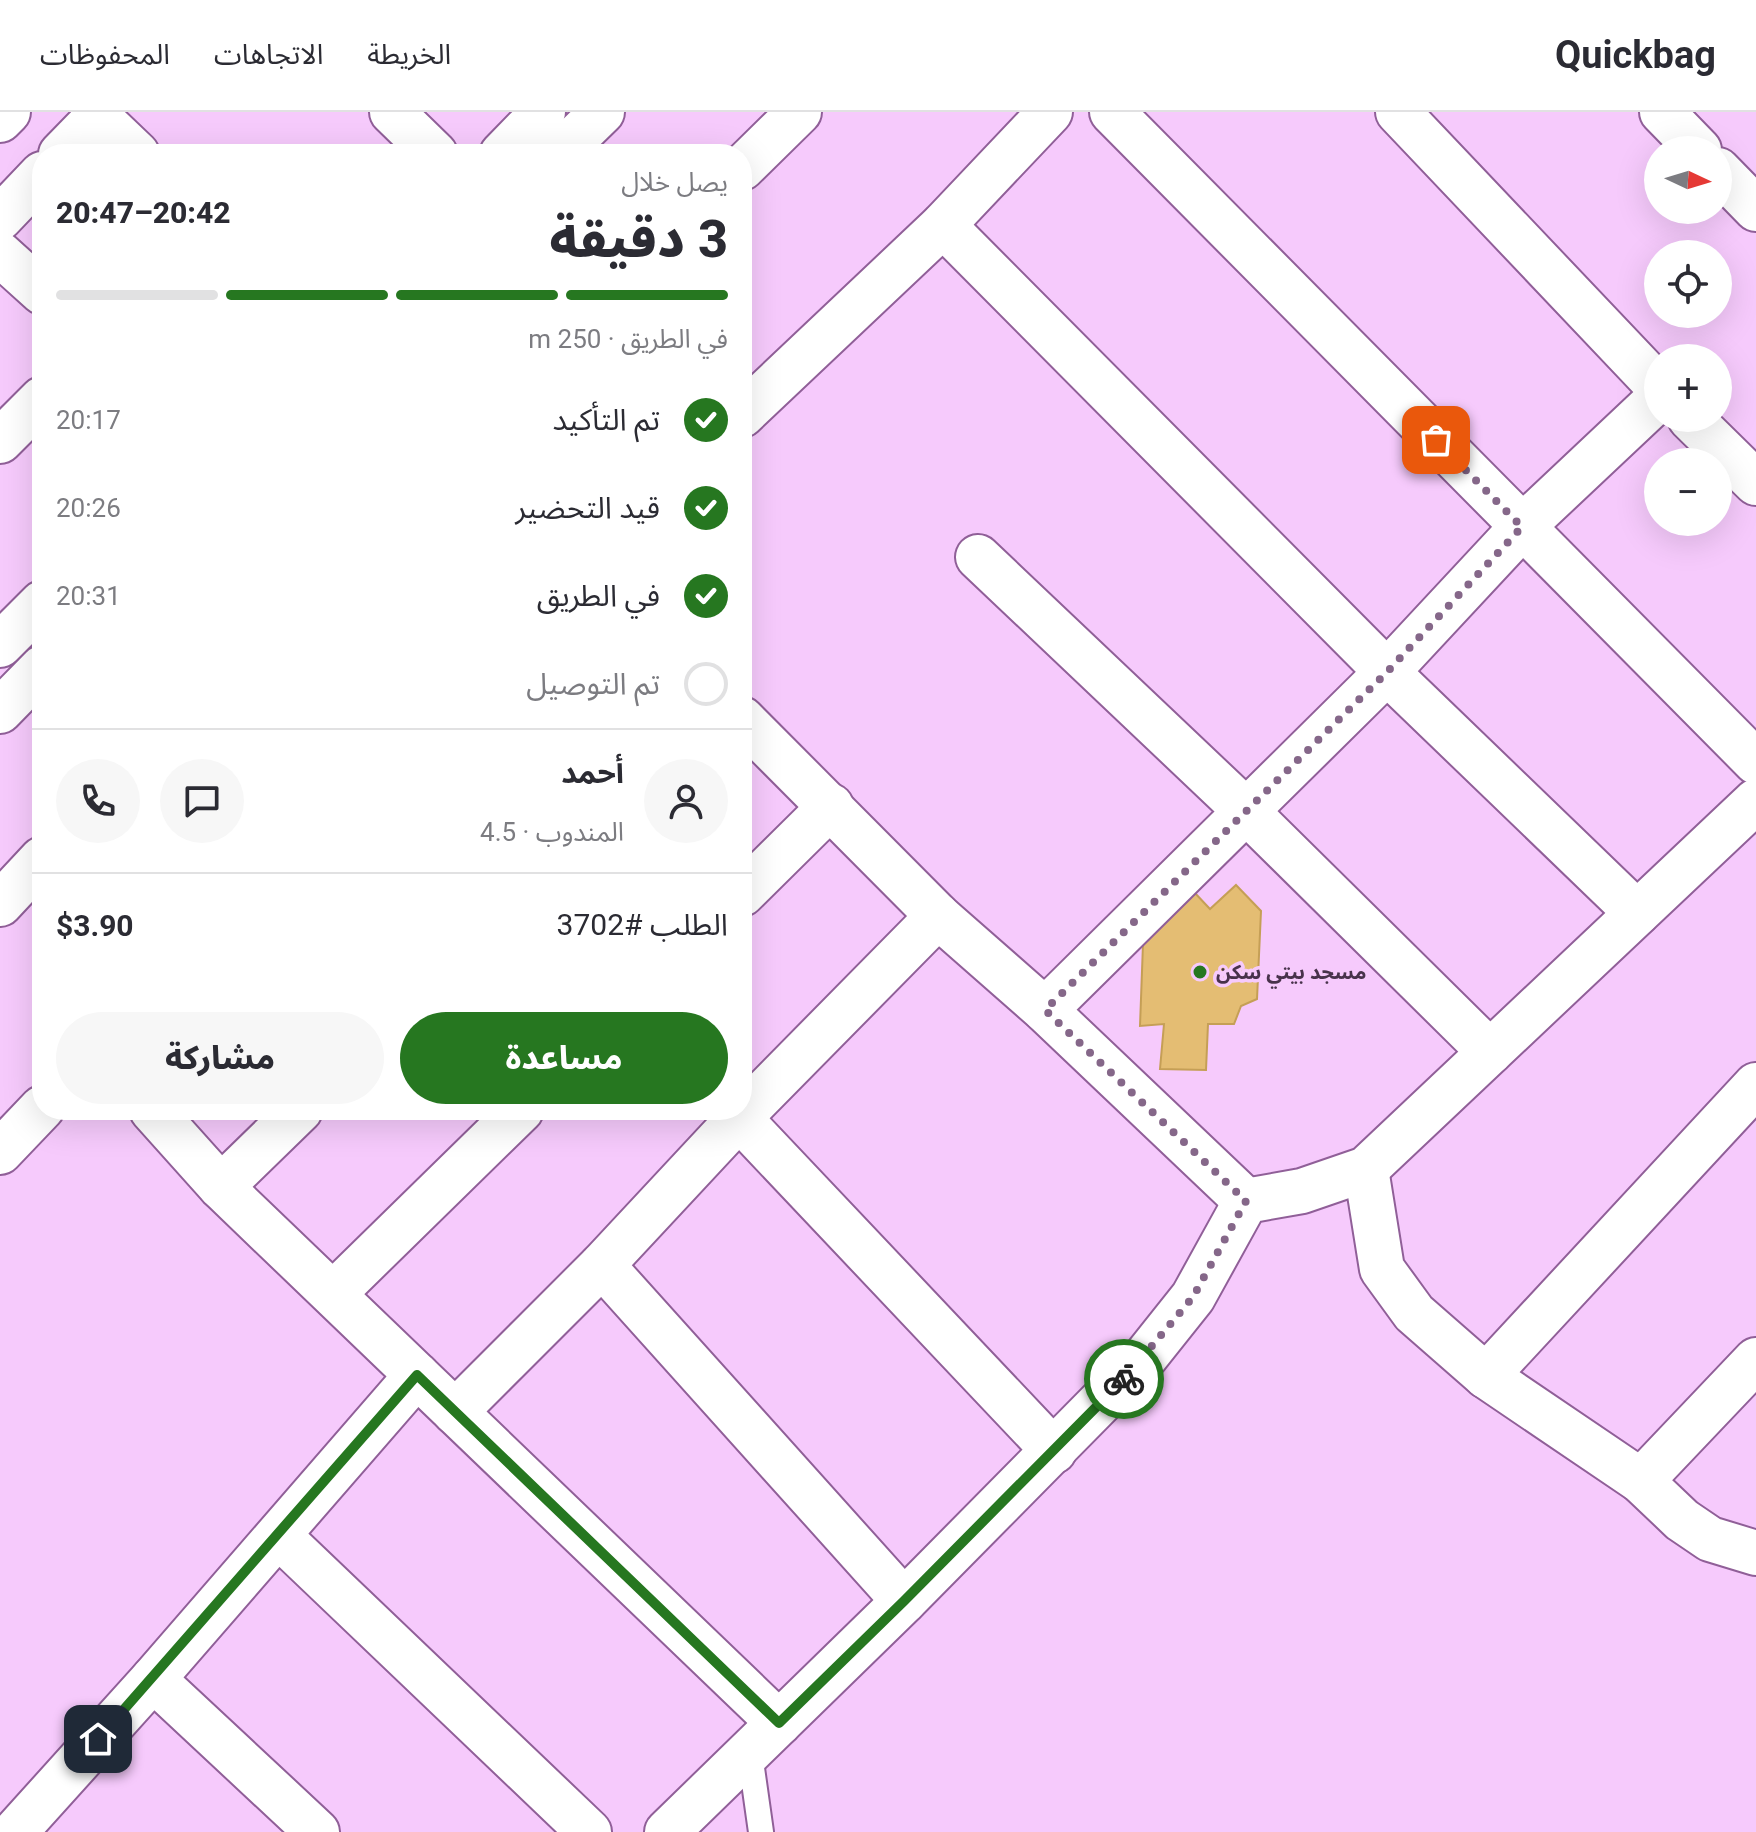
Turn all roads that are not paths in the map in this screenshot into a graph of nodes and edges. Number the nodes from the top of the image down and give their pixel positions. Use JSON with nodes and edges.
{"nodes":[{"id":1,"x":8,"y":112,"type":"edge"},
{"id":2,"x":392,"y":112,"type":"edge"},
{"id":3,"x":543,"y":112,"type":"edge"},
{"id":4,"x":799,"y":112,"type":"edge"},
{"id":5,"x":1050,"y":112,"type":"edge"},
{"id":6,"x":1112,"y":112,"type":"edge"},
{"id":7,"x":1398,"y":112,"type":"edge"},
{"id":8,"x":1662,"y":112,"type":"edge"},
{"id":9,"x":97,"y":114,"type":"edge"},
{"id":10,"x":594,"y":115,"type":"edge"},
{"id":11,"x":0,"y":120,"type":"edge"},
{"id":12,"x":1685,"y":136,"type":"edge"},
{"id":13,"x":70,"y":144,"type":"edge"},
{"id":14,"x":127,"y":144,"type":"edge"},
{"id":15,"x":425,"y":144,"type":"edge"},
{"id":16,"x":512,"y":144,"type":"edge"},
{"id":17,"x":568,"y":144,"type":"edge"},
{"id":18,"x":752,"y":158,"type":"edge"},
{"id":19,"x":32,"y":184,"type":"edge"},
{"id":20,"x":1732,"y":184,"type":"edge"},
{"id":21,"x":1756,"y":209,"type":"edge"},
{"id":22,"x":0,"y":218,"type":"edge"},
{"id":23,"x":943,"y":225,"type":"junction"},
{"id":24,"x":0,"y":254,"type":"edge"},
{"id":25,"x":32,"y":283,"type":"edge"},
{"id":26,"x":1644,"y":371,"type":"edge"},
{"id":27,"x":752,"y":406,"type":"edge"},
{"id":28,"x":32,"y":409,"type":"edge"},
{"id":29,"x":1644,"y":412,"type":"edge"},
{"id":30,"x":1704,"y":432,"type":"edge"},
{"id":31,"x":0,"y":441,"type":"edge"},
{"id":32,"x":1756,"y":483,"type":"edge"},
{"id":33,"x":1522,"y":527,"type":"junction"},
{"id":34,"x":978,"y":557,"type":"dead end"},
{"id":35,"x":32,"y":613,"type":"edge"},
{"id":36,"x":0,"y":645,"type":"edge"},
{"id":37,"x":1387,"y":672,"type":"junction"},
{"id":38,"x":752,"y":729,"type":"edge"},
{"id":39,"x":1756,"y":762,"type":"edge"},
{"id":40,"x":1756,"y":801,"type":"edge"},
{"id":41,"x":831,"y":806,"type":"junction"},
{"id":42,"x":1246,"y":811,"type":"junction"},
{"id":43,"x":32,"y":870,"type":"edge"},
{"id":44,"x":752,"y":884,"type":"edge"},
{"id":45,"x":0,"y":904,"type":"edge"},
{"id":46,"x":1637,"y":913,"type":"junction"},
{"id":47,"x":938,"y":916,"type":"junction"},
{"id":48,"x":1045,"y":1010,"type":"junction"},
{"id":49,"x":1490,"y":1052,"type":"junction"},
{"id":50,"x":1756,"y":1085,"type":"edge"},
{"id":51,"x":752,"y":1105,"type":"edge"},
{"id":52,"x":32,"y":1118,"type":"edge"},
{"id":53,"x":161,"y":1120,"type":"edge"},
{"id":54,"x":290,"y":1120,"type":"edge"},
{"id":55,"x":511,"y":1120,"type":"edge"},
{"id":56,"x":737,"y":1120,"type":"edge"},
{"id":57,"x":741,"y":1120,"type":"edge"},
{"id":58,"x":0,"y":1152,"type":"edge"},
{"id":59,"x":1366,"y":1169,"type":"junction"},
{"id":60,"x":221,"y":1187,"type":"junction"},
{"id":61,"x":1246,"y":1201,"type":"junction"},
{"id":62,"x":602,"y":1265,"type":"junction"},
{"id":63,"x":334,"y":1293,"type":"junction"},
{"id":64,"x":1756,"y":1360,"type":"edge"},
{"id":65,"x":417,"y":1375,"type":"junction"},
{"id":66,"x":1486,"y":1376,"type":"junction"},
{"id":67,"x":455,"y":1412,"type":"junction"},
{"id":68,"x":1054,"y":1451,"type":"junction"},
{"id":69,"x":1641,"y":1481,"type":"junction"},
{"id":70,"x":279,"y":1536,"type":"junction"},
{"id":71,"x":1756,"y":1553,"type":"edge"},
{"id":72,"x":904,"y":1601,"type":"junction"},
{"id":73,"x":153,"y":1679,"type":"junction"},
{"id":74,"x":779,"y":1723,"type":"junction"},
{"id":75,"x":750,"y":1754,"type":"junction"},
{"id":76,"x":15,"y":1832,"type":"edge"},
{"id":77,"x":317,"y":1832,"type":"edge"},
{"id":78,"x":589,"y":1832,"type":"edge"},
{"id":79,"x":667,"y":1832,"type":"edge"},
{"id":80,"x":761,"y":1832,"type":"edge"}],
"edges":[{"from":1,"to":11,"type":"street"},
{"from":2,"to":15,"type":"street"},
{"from":3,"to":16,"type":"street"},
{"from":4,"to":18,"type":"street"},
{"from":5,"to":23,"type":"street"},
{"from":6,"to":33,"type":"street"},
{"from":7,"to":26,"type":"street"},
{"from":8,"to":12,"type":"street"},
{"from":9,"to":13,"type":"street"},
{"from":9,"to":14,"type":"street"},
{"from":10,"to":17,"type":"street"},
{"from":19,"to":22,"type":"street"},
{"from":20,"to":21,"type":"street"},
{"from":23,"to":27,"type":"street"},
{"from":23,"to":37,"type":"street"},
{"from":24,"to":25,"type":"street"},
{"from":28,"to":31,"type":"street"},
{"from":29,"to":33,"type":"street"},
{"from":30,"to":32,"type":"street"},
{"from":33,"to":37,"type":"street"},
{"from":33,"to":39,"type":"street"},
{"from":34,"to":42,"type":"street"},
{"from":35,"to":36,"type":"street"},
{"from":37,"to":42,"type":"street"},
{"from":37,"to":46,"type":"street"},
{"from":38,"to":41,"type":"street"},
{"from":40,"to":46,"type":"street"},
{"from":41,"to":44,"type":"street"},
{"from":41,"to":47,"type":"street"},
{"from":42,"to":48,"type":"street"},
{"from":42,"to":49,"type":"street"},
{"from":43,"to":45,"type":"street"},
{"from":46,"to":49,"type":"street"},
{"from":47,"to":48,"type":"street"},
{"from":47,"to":51,"type":"street"},
{"from":48,"to":61,"type":"street"},
{"from":49,"to":59,"type":"street"},
{"from":50,"to":66,"type":"street"},
{"from":52,"to":58,"type":"street"},
{"from":53,"to":60,"type":"street"},
{"from":54,"to":60,"type":"street"},
{"from":55,"to":63,"type":"street"},
{"from":56,"to":62,"type":"street"},
{"from":57,"to":68,"type":"street"},
{"from":59,"to":61,"type":"street"},
{"from":59,"to":66,"type":"street"},
{"from":60,"to":63,"type":"street"},
{"from":61,"to":68,"type":"street"},
{"from":62,"to":67,"type":"street"},
{"from":62,"to":72,"type":"street"},
{"from":63,"to":65,"type":"street"},
{"from":64,"to":69,"type":"street"},
{"from":65,"to":67,"type":"street"},
{"from":65,"to":70,"type":"street"},
{"from":66,"to":69,"type":"street"},
{"from":67,"to":74,"type":"street"},
{"from":68,"to":72,"type":"street"},
{"from":69,"to":71,"type":"street"},
{"from":70,"to":73,"type":"street"},
{"from":70,"to":78,"type":"street"},
{"from":72,"to":74,"type":"street"},
{"from":73,"to":76,"type":"street"},
{"from":73,"to":77,"type":"street"},
{"from":74,"to":75,"type":"street"},
{"from":75,"to":79,"type":"street"},
{"from":75,"to":80,"type":"lane"}]}
